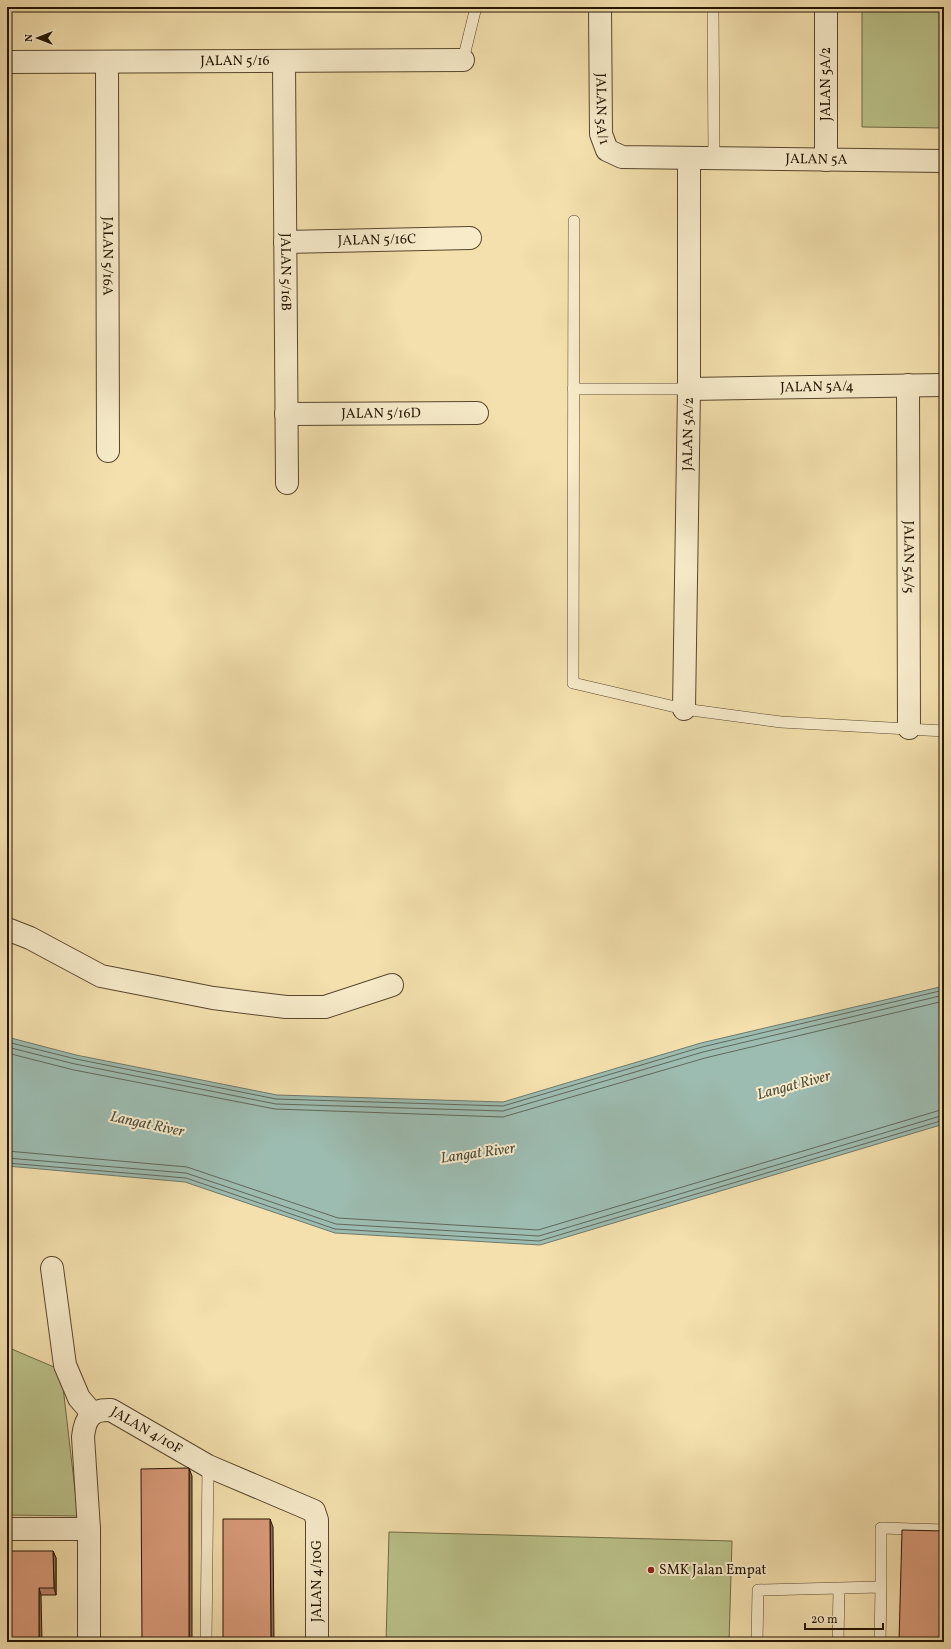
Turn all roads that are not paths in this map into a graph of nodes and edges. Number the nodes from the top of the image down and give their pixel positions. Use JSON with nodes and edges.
{"nodes":[{"id":1,"x":476,"y":7,"type":"edge"},
{"id":2,"x":600,"y":7,"type":"edge"},
{"id":3,"x":713,"y":7,"type":"edge"},
{"id":4,"x":826,"y":7,"type":"edge"},
{"id":5,"x":463,"y":60,"type":"joint"},
{"id":6,"x":284,"y":61,"type":"junction"},
{"id":7,"x":7,"y":62,"type":"edge"},
{"id":8,"x":107,"y":62,"type":"junction"},
{"id":9,"x":690,"y":159,"type":"junction"},
{"id":10,"x":714,"y":159,"type":"junction"},
{"id":11,"x":826,"y":160,"type":"junction"},
{"id":12,"x":944,"y":161,"type":"edge"},
{"id":13,"x":574,"y":221,"type":"dead end"},
{"id":14,"x":470,"y":238,"type":"dead end"},
{"id":15,"x":285,"y":242,"type":"junction"},
{"id":16,"x":908,"y":385,"type":"junction"},
{"id":17,"x":944,"y":385,"type":"edge"},
{"id":18,"x":689,"y":388,"type":"junction"},
{"id":19,"x":574,"y":389,"type":"junction"},
{"id":20,"x":477,"y":413,"type":"dead end"},
{"id":21,"x":286,"y":414,"type":"junction"},
{"id":22,"x":108,"y":451,"type":"dead end"},
{"id":23,"x":286,"y":483,"type":"dead end"},
{"id":24,"x":684,"y":708,"type":"junction"},
{"id":25,"x":909,"y":728,"type":"junction"},
{"id":26,"x":944,"y":731,"type":"edge"},
{"id":27,"x":7,"y":928,"type":"edge"},
{"id":28,"x":392,"y":984,"type":"dead end"},
{"id":29,"x":52,"y":1268,"type":"dead end"},
{"id":30,"x":92,"y":1413,"type":"junction"},
{"id":31,"x":208,"y":1466,"type":"junction"},
{"id":32,"x":318,"y":1520,"type":"joint"},
{"id":33,"x":7,"y":1529,"type":"edge"},
{"id":34,"x":89,"y":1529,"type":"junction"},
{"id":35,"x":944,"y":1530,"type":"edge"},
{"id":36,"x":881,"y":1587,"type":"junction"},
{"id":37,"x":839,"y":1588,"type":"junction"},
{"id":38,"x":89,"y":1642,"type":"edge"},
{"id":39,"x":206,"y":1642,"type":"edge"},
{"id":40,"x":317,"y":1642,"type":"edge"},
{"id":41,"x":757,"y":1642,"type":"edge"},
{"id":42,"x":838,"y":1642,"type":"edge"},
{"id":43,"x":880,"y":1642,"type":"edge"}],
"edges":[{"from":1,"to":5,"type":"lane"},
{"from":2,"to":9,"type":"street","name":"JALAN 5A/1"},
{"from":3,"to":10,"type":"lane"},
{"from":4,"to":11,"type":"street","name":"JALAN 5A/2"},
{"from":5,"to":6,"type":"street","name":"JALAN 5/16"},
{"from":6,"to":8,"type":"street","name":"JALAN 5/16"},
{"from":6,"to":15,"type":"street","name":"JALAN 5/16B"},
{"from":7,"to":8,"type":"street","name":"JALAN 5/16"},
{"from":8,"to":22,"type":"street","name":"JALAN 5/16A"},
{"from":9,"to":10,"type":"street","name":"JALAN 5A"},
{"from":9,"to":18,"type":"street","name":"JALAN 5A/2"},
{"from":10,"to":11,"type":"street","name":"JALAN 5A"},
{"from":11,"to":12,"type":"street","name":"JALAN 5A"},
{"from":13,"to":19,"type":"lane"},
{"from":14,"to":15,"type":"street","name":"JALAN 5/16C"},
{"from":15,"to":21,"type":"street","name":"JALAN 5/16B"},
{"from":16,"to":17,"type":"street","name":"JALAN 5A/4"},
{"from":16,"to":18,"type":"street","name":"JALAN 5A/4"},
{"from":16,"to":25,"type":"street","name":"JALAN 5A/5"},
{"from":18,"to":19,"type":"lane"},
{"from":18,"to":24,"type":"street","name":"JALAN 5A/2"},
{"from":19,"to":24,"type":"lane"},
{"from":20,"to":21,"type":"street","name":"JALAN 5/16D"},
{"from":21,"to":23,"type":"street","name":"JALAN 5/16B"},
{"from":24,"to":25,"type":"lane"},
{"from":25,"to":26,"type":"lane"},
{"from":27,"to":28,"type":"street"},
{"from":29,"to":30,"type":"street"},
{"from":30,"to":31,"type":"street","name":"JALAN 4/10F"},
{"from":30,"to":34,"type":"street","name":"JALAN 4/10F"},
{"from":31,"to":32,"type":"street","name":"JALAN 4/10F"},
{"from":31,"to":39,"type":"lane"},
{"from":32,"to":40,"type":"street","name":"JALAN 4/10G"},
{"from":33,"to":34,"type":"street"},
{"from":34,"to":38,"type":"street","name":"JALAN 4/10F"},
{"from":35,"to":36,"type":"lane"},
{"from":36,"to":37,"type":"lane"},
{"from":36,"to":43,"type":"lane"},
{"from":37,"to":41,"type":"lane"},
{"from":37,"to":42,"type":"lane"}]}
